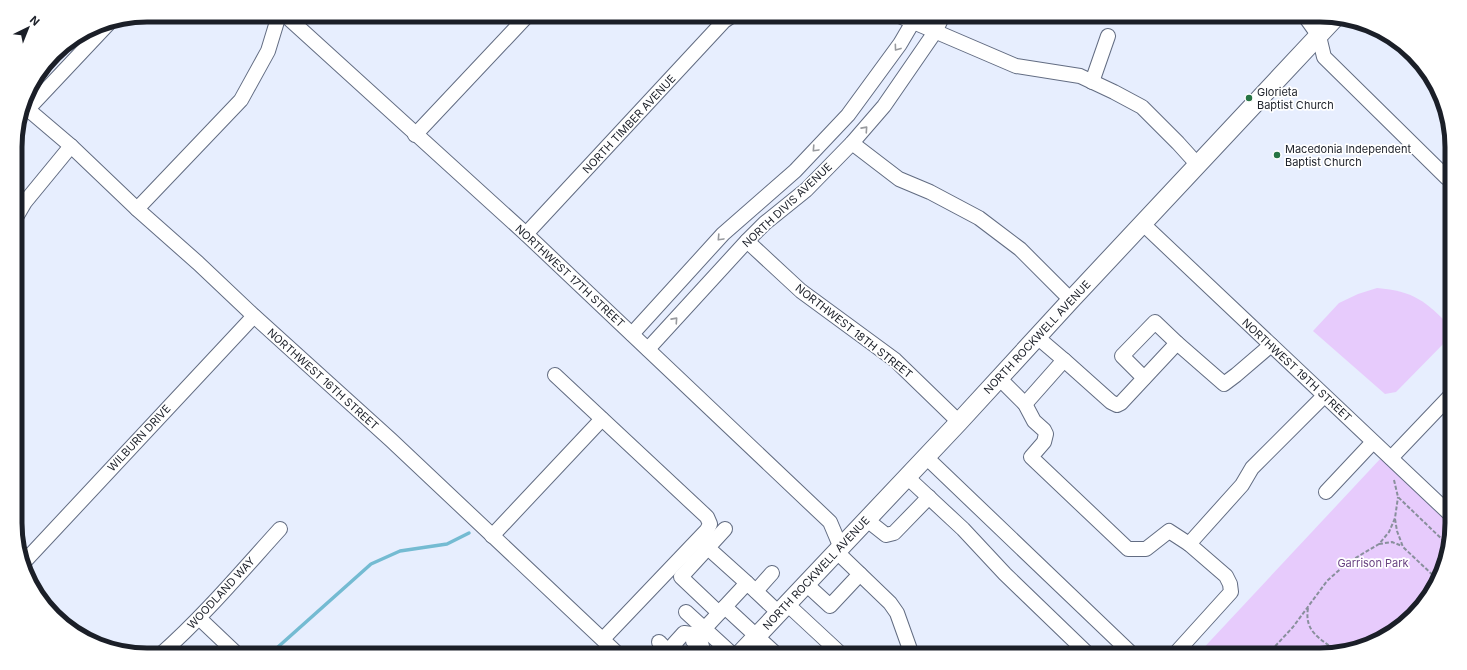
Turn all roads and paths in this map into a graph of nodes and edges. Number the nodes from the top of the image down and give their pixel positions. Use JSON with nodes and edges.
{"nodes":[{"id":1,"x":277,"y":22,"type":"edge"},
{"id":2,"x":293,"y":22,"type":"edge"},
{"id":3,"x":521,"y":22,"type":"edge"},
{"id":4,"x":723,"y":22,"type":"edge"},
{"id":5,"x":913,"y":22,"type":"edge"},
{"id":6,"x":920,"y":22,"type":"edge"},
{"id":7,"x":940,"y":22,"type":"edge"},
{"id":8,"x":1309,"y":22,"type":"edge"},
{"id":9,"x":1331,"y":22,"type":"edge"},
{"id":10,"x":99,"y":32,"type":"edge"},
{"id":11,"x":935,"y":32,"type":"junction"},
{"id":12,"x":1108,"y":36,"type":"dead end"},
{"id":13,"x":1319,"y":36,"type":"junction"},
{"id":14,"x":1092,"y":82,"type":"junction"},
{"id":15,"x":31,"y":102,"type":"edge"},
{"id":16,"x":28,"y":109,"type":"edge"},
{"id":17,"x":415,"y":135,"type":"junction"},
{"id":18,"x":852,"y":142,"type":"junction"},
{"id":19,"x":71,"y":146,"type":"junction"},
{"id":20,"x":1197,"y":164,"type":"junction"},
{"id":21,"x":1445,"y":172,"type":"edge"},
{"id":22,"x":22,"y":208,"type":"edge"},
{"id":23,"x":137,"y":209,"type":"junction"},
{"id":24,"x":1142,"y":224,"type":"junction"},
{"id":25,"x":526,"y":234,"type":"junction"},
{"id":26,"x":747,"y":241,"type":"junction"},
{"id":27,"x":1071,"y":300,"type":"junction"},
{"id":28,"x":254,"y":316,"type":"junction"},
{"id":29,"x":632,"y":334,"type":"junction"},
{"id":30,"x":1037,"y":337,"type":"junction"},
{"id":31,"x":1176,"y":343,"type":"junction"},
{"id":32,"x":1271,"y":345,"type":"junction"},
{"id":33,"x":648,"y":349,"type":"junction"},
{"id":34,"x":1064,"y":360,"type":"junction"},
{"id":35,"x":555,"y":375,"type":"dead end"},
{"id":36,"x":999,"y":378,"type":"junction"},
{"id":37,"x":1144,"y":378,"type":"junction"},
{"id":38,"x":1324,"y":396,"type":"junction"},
{"id":39,"x":1445,"y":401,"type":"edge"},
{"id":40,"x":1025,"y":404,"type":"junction"},
{"id":41,"x":602,"y":419,"type":"junction"},
{"id":42,"x":959,"y":422,"type":"junction"},
{"id":43,"x":1372,"y":442,"type":"junction"},
{"id":44,"x":926,"y":457,"type":"junction"},
{"id":45,"x":1391,"y":458,"type":"junction"},
{"id":46,"x":1394,"y":475,"type":"dead end"},
{"id":47,"x":907,"y":477,"type":"junction"},
{"id":48,"x":1326,"y":492,"type":"dead end"},
{"id":49,"x":929,"y":497,"type":"junction"},
{"id":50,"x":1398,"y":497,"type":"junction"},
{"id":51,"x":1445,"y":509,"type":"edge"},
{"id":52,"x":1395,"y":518,"type":"junction"},
{"id":53,"x":867,"y":520,"type":"junction"},
{"id":54,"x":280,"y":529,"type":"dead end"},
{"id":55,"x":725,"y":529,"type":"dead end"},
{"id":56,"x":492,"y":536,"type":"junction"},
{"id":57,"x":1444,"y":541,"type":"edge"},
{"id":58,"x":1189,"y":544,"type":"junction"},
{"id":59,"x":1379,"y":544,"type":"junction"},
{"id":60,"x":1403,"y":547,"type":"junction"},
{"id":61,"x":708,"y":548,"type":"junction"},
{"id":62,"x":839,"y":550,"type":"junction"},
{"id":63,"x":27,"y":559,"type":"edge"},
{"id":64,"x":772,"y":573,"type":"dead end"},
{"id":65,"x":860,"y":574,"type":"junction"},
{"id":66,"x":1433,"y":575,"type":"edge"},
{"id":67,"x":806,"y":584,"type":"junction"},
{"id":68,"x":751,"y":587,"type":"junction"},
{"id":69,"x":1309,"y":606,"type":"junction"},
{"id":70,"x":783,"y":608,"type":"junction"},
{"id":71,"x":722,"y":610,"type":"junction"},
{"id":72,"x":686,"y":612,"type":"dead end"},
{"id":73,"x":199,"y":618,"type":"junction"},
{"id":74,"x":757,"y":636,"type":"junction"},
{"id":75,"x":603,"y":639,"type":"junction"},
{"id":76,"x":659,"y":642,"type":"dead end"},
{"id":77,"x":688,"y":646,"type":"edge"},
{"id":78,"x":167,"y":648,"type":"edge"},
{"id":79,"x":231,"y":648,"type":"edge"},
{"id":80,"x":612,"y":648,"type":"edge"},
{"id":81,"x":698,"y":648,"type":"edge"},
{"id":82,"x":746,"y":648,"type":"edge"},
{"id":83,"x":770,"y":648,"type":"edge"},
{"id":84,"x":833,"y":648,"type":"edge"},
{"id":85,"x":910,"y":648,"type":"edge"},
{"id":86,"x":1082,"y":648,"type":"edge"},
{"id":87,"x":1126,"y":648,"type":"edge"},
{"id":88,"x":1180,"y":648,"type":"edge"},
{"id":89,"x":1274,"y":648,"type":"edge"},
{"id":90,"x":1331,"y":648,"type":"edge"}],
"edges":[{"from":1,"to":23,"type":"street"},
{"from":2,"to":17,"type":"street","name":"NORTHWEST 17TH STREET"},
{"from":3,"to":17,"type":"street"},
{"from":4,"to":25,"type":"street","name":"NORTH TIMBER AVENUE"},
{"from":5,"to":29,"type":"street","name":"NORTH DIVIS AVENUE","one_way":true},
{"from":6,"to":11,"type":"street"},
{"from":7,"to":11,"type":"street","name":"NORTH DIVIS AVENUE"},
{"from":8,"to":13,"type":"street"},
{"from":9,"to":13,"type":"main road","name":"NORTH ROCKWELL AVENUE"},
{"from":10,"to":15,"type":"street"},
{"from":11,"to":14,"type":"street"},
{"from":18,"to":11,"type":"street","name":"NORTH DIVIS AVENUE","one_way":true},
{"from":12,"to":14,"type":"street"},
{"from":13,"to":20,"type":"main road","name":"NORTH ROCKWELL AVENUE"},
{"from":13,"to":21,"type":"street"},
{"from":14,"to":20,"type":"street"},
{"from":16,"to":19,"type":"street","name":"NORTHWEST 16TH STREET"},
{"from":17,"to":25,"type":"street","name":"NORTHWEST 17TH STREET"},
{"from":18,"to":26,"type":"street","name":"NORTH DIVIS AVENUE"},
{"from":18,"to":27,"type":"street"},
{"from":19,"to":22,"type":"street"},
{"from":19,"to":23,"type":"street","name":"NORTHWEST 16TH STREET"},
{"from":20,"to":24,"type":"main road","name":"NORTH ROCKWELL AVENUE"},
{"from":23,"to":28,"type":"street","name":"NORTHWEST 16TH STREET"},
{"from":24,"to":27,"type":"main road","name":"NORTH ROCKWELL AVENUE"},
{"from":24,"to":32,"type":"street","name":"NORTHWEST 19TH STREET"},
{"from":25,"to":29,"type":"street","name":"NORTHWEST 17TH STREET"},
{"from":33,"to":26,"type":"street","name":"NORTH DIVIS AVENUE","one_way":true},
{"from":26,"to":42,"type":"street","name":"NORTHWEST 18TH STREET"},
{"from":27,"to":30,"type":"main road","name":"NORTH ROCKWELL AVENUE"},
{"from":28,"to":56,"type":"street","name":"NORTHWEST 16TH STREET"},
{"from":28,"to":63,"type":"street","name":"WILBURN DRIVE"},
{"from":29,"to":33,"type":"street","name":"NORTHWEST 17TH STREET"},
{"from":30,"to":34,"type":"street"},
{"from":30,"to":36,"type":"main road","name":"NORTH ROCKWELL AVENUE"},
{"from":31,"to":32,"type":"street"},
{"from":31,"to":37,"type":"street"},
{"from":31,"to":37,"type":"street"},
{"from":32,"to":38,"type":"street","name":"NORTHWEST 19TH STREET"},
{"from":33,"to":62,"type":"street","name":"NORTHWEST 17TH STREET"},
{"from":34,"to":37,"type":"street"},
{"from":34,"to":40,"type":"street"},
{"from":35,"to":41,"type":"street"},
{"from":36,"to":40,"type":"street"},
{"from":36,"to":42,"type":"main road","name":"NORTH ROCKWELL AVENUE"},
{"from":38,"to":43,"type":"street","name":"NORTHWEST 19TH STREET"},
{"from":38,"to":58,"type":"street"},
{"from":39,"to":45,"type":"street"},
{"from":40,"to":58,"type":"street"},
{"from":41,"to":56,"type":"street"},
{"from":41,"to":75,"type":"street"},
{"from":42,"to":44,"type":"main road","name":"NORTH ROCKWELL AVENUE"},
{"from":43,"to":45,"type":"street","name":"NORTHWEST 19TH STREET"},
{"from":43,"to":48,"type":"street"},
{"from":44,"to":47,"type":"main road","name":"NORTH ROCKWELL AVENUE"},
{"from":44,"to":87,"type":"street"},
{"from":45,"to":51,"type":"street","name":"NORTHWEST 19TH STREET"},
{"from":46,"to":50,"type":"path"},
{"from":47,"to":49,"type":"street"},
{"from":47,"to":53,"type":"main road","name":"NORTH ROCKWELL AVENUE"},
{"from":49,"to":53,"type":"street"},
{"from":49,"to":86,"type":"street"},
{"from":50,"to":52,"type":"path"},
{"from":50,"to":57,"type":"path"},
{"from":52,"to":59,"type":"path"},
{"from":52,"to":60,"type":"path"},
{"from":53,"to":62,"type":"main road","name":"NORTH ROCKWELL AVENUE"},
{"from":54,"to":73,"type":"street","name":"WOODLAND WAY"},
{"from":55,"to":61,"type":"street"},
{"from":56,"to":75,"type":"street","name":"NORTHWEST 16TH STREET"},
{"from":58,"to":88,"type":"street"},
{"from":59,"to":60,"type":"path"},
{"from":59,"to":69,"type":"path"},
{"from":60,"to":66,"type":"path"},
{"from":61,"to":68,"type":"street"},
{"from":61,"to":71,"type":"street"},
{"from":62,"to":65,"type":"street"},
{"from":62,"to":67,"type":"main road","name":"NORTH ROCKWELL AVENUE"},
{"from":64,"to":68,"type":"street"},
{"from":65,"to":67,"type":"street"},
{"from":65,"to":85,"type":"street"},
{"from":67,"to":70,"type":"main road","name":"NORTH ROCKWELL AVENUE"},
{"from":68,"to":70,"type":"street"},
{"from":68,"to":71,"type":"street"},
{"from":69,"to":89,"type":"path"},
{"from":69,"to":90,"type":"path"},
{"from":70,"to":74,"type":"main road","name":"NORTH ROCKWELL AVENUE"},
{"from":70,"to":84,"type":"street"},
{"from":71,"to":74,"type":"street"},
{"from":71,"to":77,"type":"street"},
{"from":72,"to":77,"type":"street"},
{"from":73,"to":78,"type":"street","name":"WOODLAND WAY"},
{"from":73,"to":79,"type":"street"},
{"from":74,"to":82,"type":"main road","name":"NORTH ROCKWELL AVENUE"},
{"from":74,"to":83,"type":"street"},
{"from":75,"to":80,"type":"street","name":"NORTHWEST 16TH STREET"},
{"from":76,"to":77,"type":"street"},
{"from":77,"to":81,"type":"street"}]}
